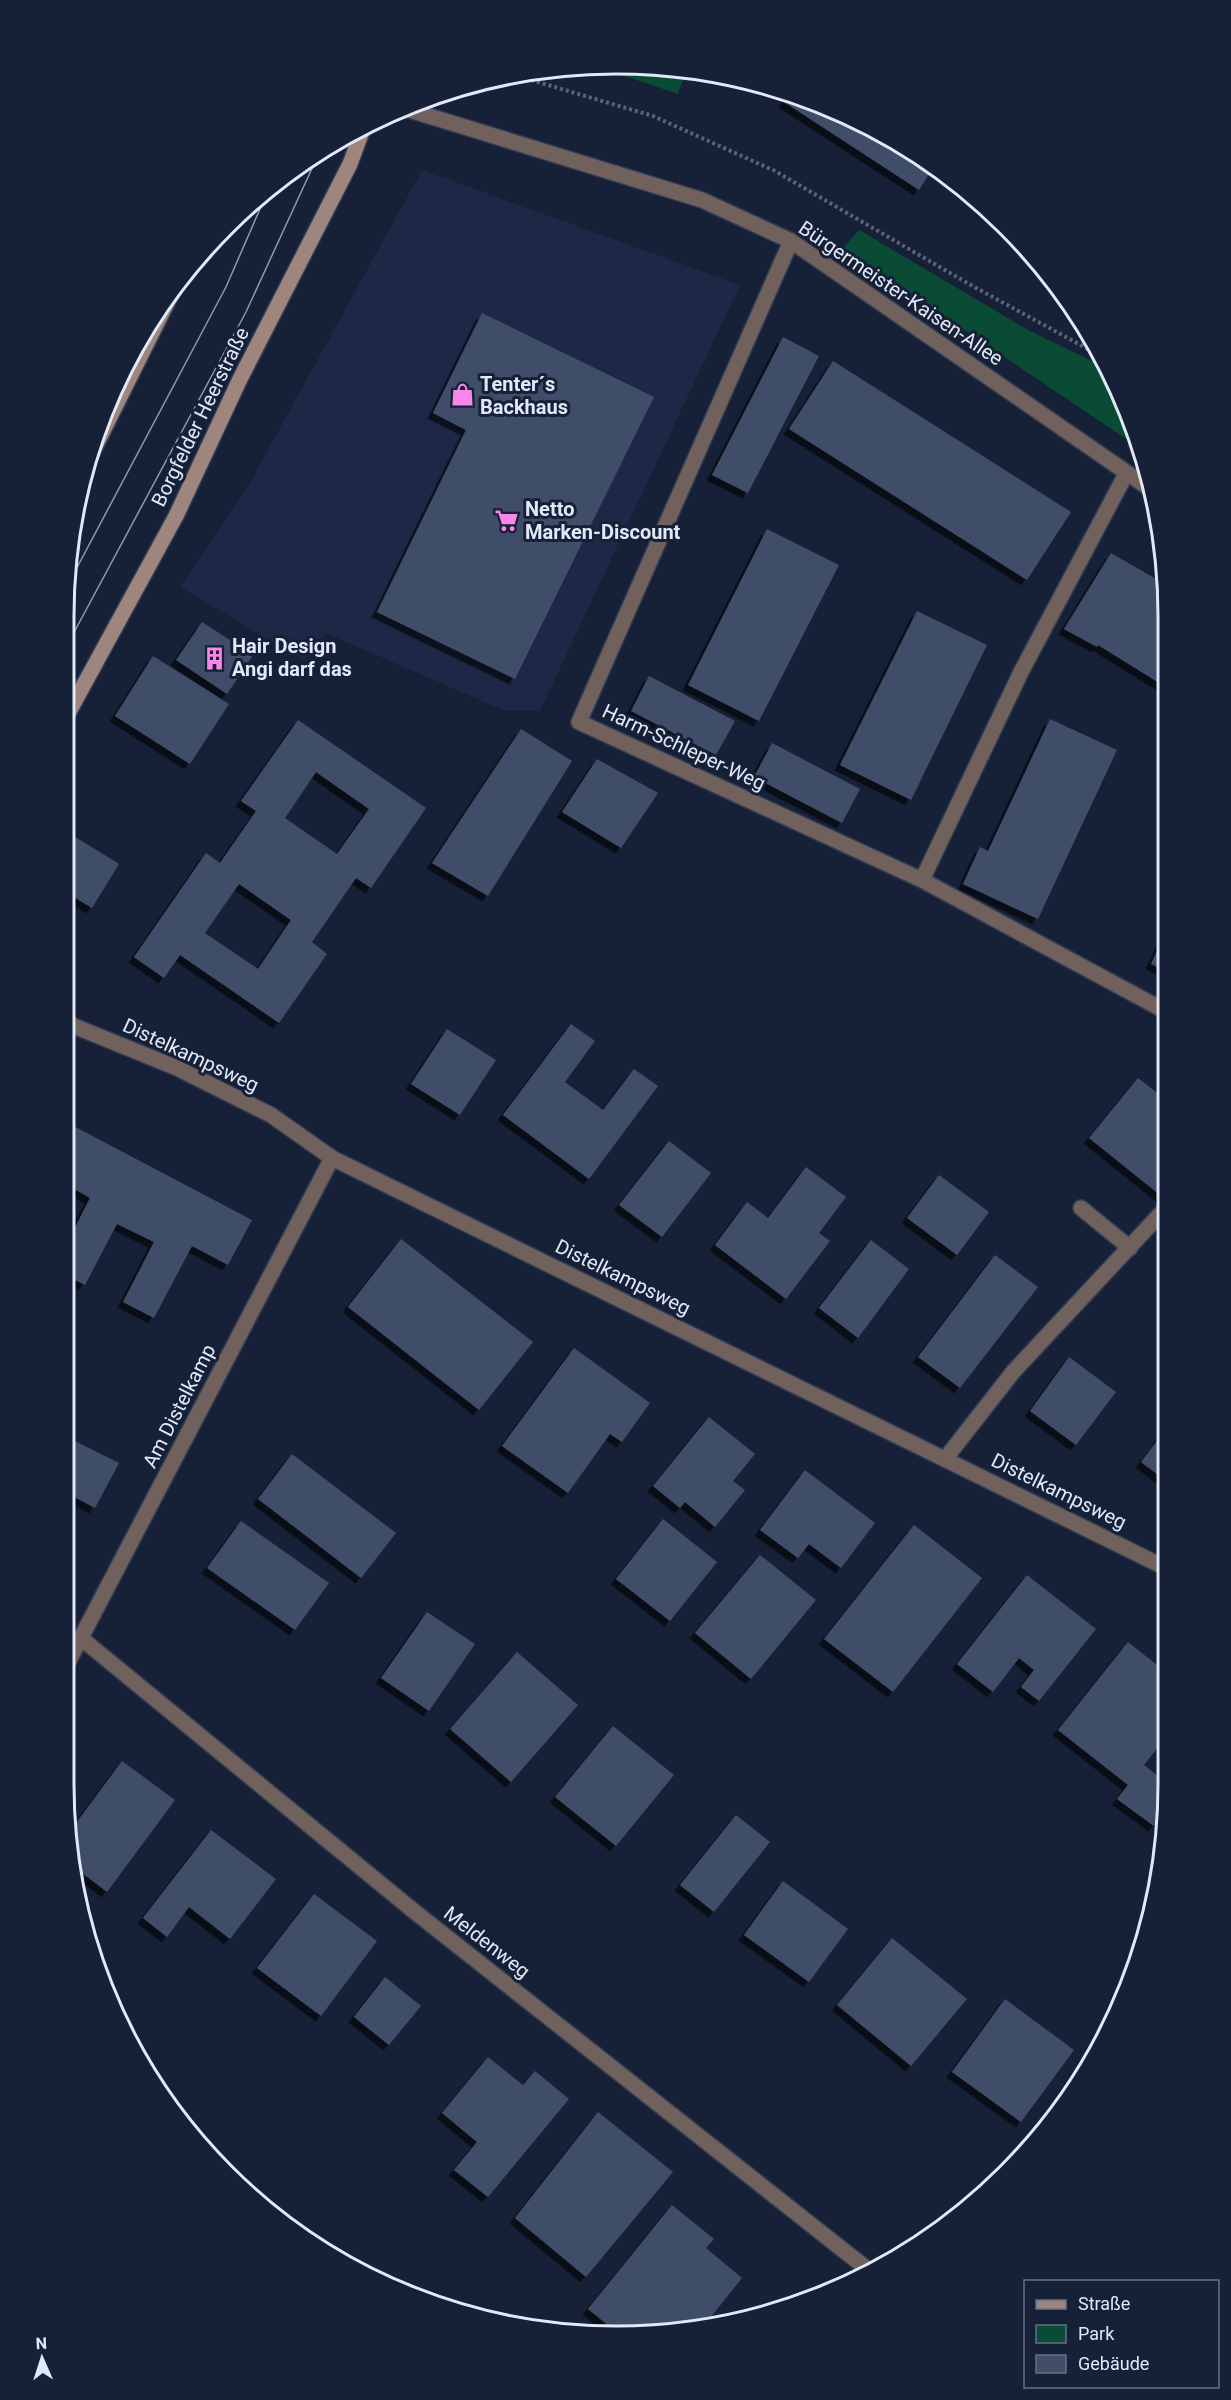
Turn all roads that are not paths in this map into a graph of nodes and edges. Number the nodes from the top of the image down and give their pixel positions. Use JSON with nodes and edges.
{"nodes":[{"id":1,"x":416,"y":112,"type":"edge"},
{"id":2,"x":360,"y":138,"type":"edge"},
{"id":3,"x":790,"y":241,"type":"junction"},
{"id":4,"x":152,"y":335,"type":"edge"},
{"id":5,"x":116,"y":406,"type":"edge"},
{"id":6,"x":1126,"y":474,"type":"junction"},
{"id":7,"x":1141,"y":483,"type":"edge"},
{"id":8,"x":74,"y":704,"type":"edge"},
{"id":9,"x":922,"y":880,"type":"junction"},
{"id":10,"x":1157,"y":1007,"type":"edge"},
{"id":11,"x":74,"y":1026,"type":"edge"},
{"id":12,"x":332,"y":1158,"type":"junction"},
{"id":13,"x":1081,"y":1208,"type":"dead end"},
{"id":14,"x":1157,"y":1218,"type":"edge"},
{"id":15,"x":1130,"y":1248,"type":"junction"},
{"id":16,"x":945,"y":1459,"type":"junction"},
{"id":17,"x":1157,"y":1564,"type":"edge"},
{"id":18,"x":82,"y":1639,"type":"junction"},
{"id":19,"x":74,"y":1653,"type":"edge"},
{"id":20,"x":864,"y":2266,"type":"edge"}],
"edges":[{"from":1,"to":3,"type":"street","name":"Bürgermeister-Kaisen-Allee"},
{"from":2,"to":8,"type":"main road","name":"Borgfelder Heerstraße"},
{"from":3,"to":6,"type":"street","name":"Bürgermeister-Kaisen-Allee"},
{"from":3,"to":9,"type":"street","name":"Harm-Schleper-Weg"},
{"from":4,"to":5,"type":"main road"},
{"from":6,"to":7,"type":"street","name":"Bürgermeister-Kaisen-Allee"},
{"from":6,"to":9,"type":"street"},
{"from":9,"to":10,"type":"street","name":"Harm-Schleper-Weg"},
{"from":11,"to":12,"type":"street","name":"Distelkampsweg"},
{"from":12,"to":16,"type":"street","name":"Distelkampsweg"},
{"from":12,"to":18,"type":"street","name":"Am Distelkamp"},
{"from":13,"to":15,"type":"street"},
{"from":14,"to":15,"type":"street"},
{"from":15,"to":16,"type":"street"},
{"from":16,"to":17,"type":"street","name":"Distelkampsweg"},
{"from":18,"to":19,"type":"street","name":"Am Distelkamp"},
{"from":18,"to":20,"type":"street","name":"Meldenweg"}]}
